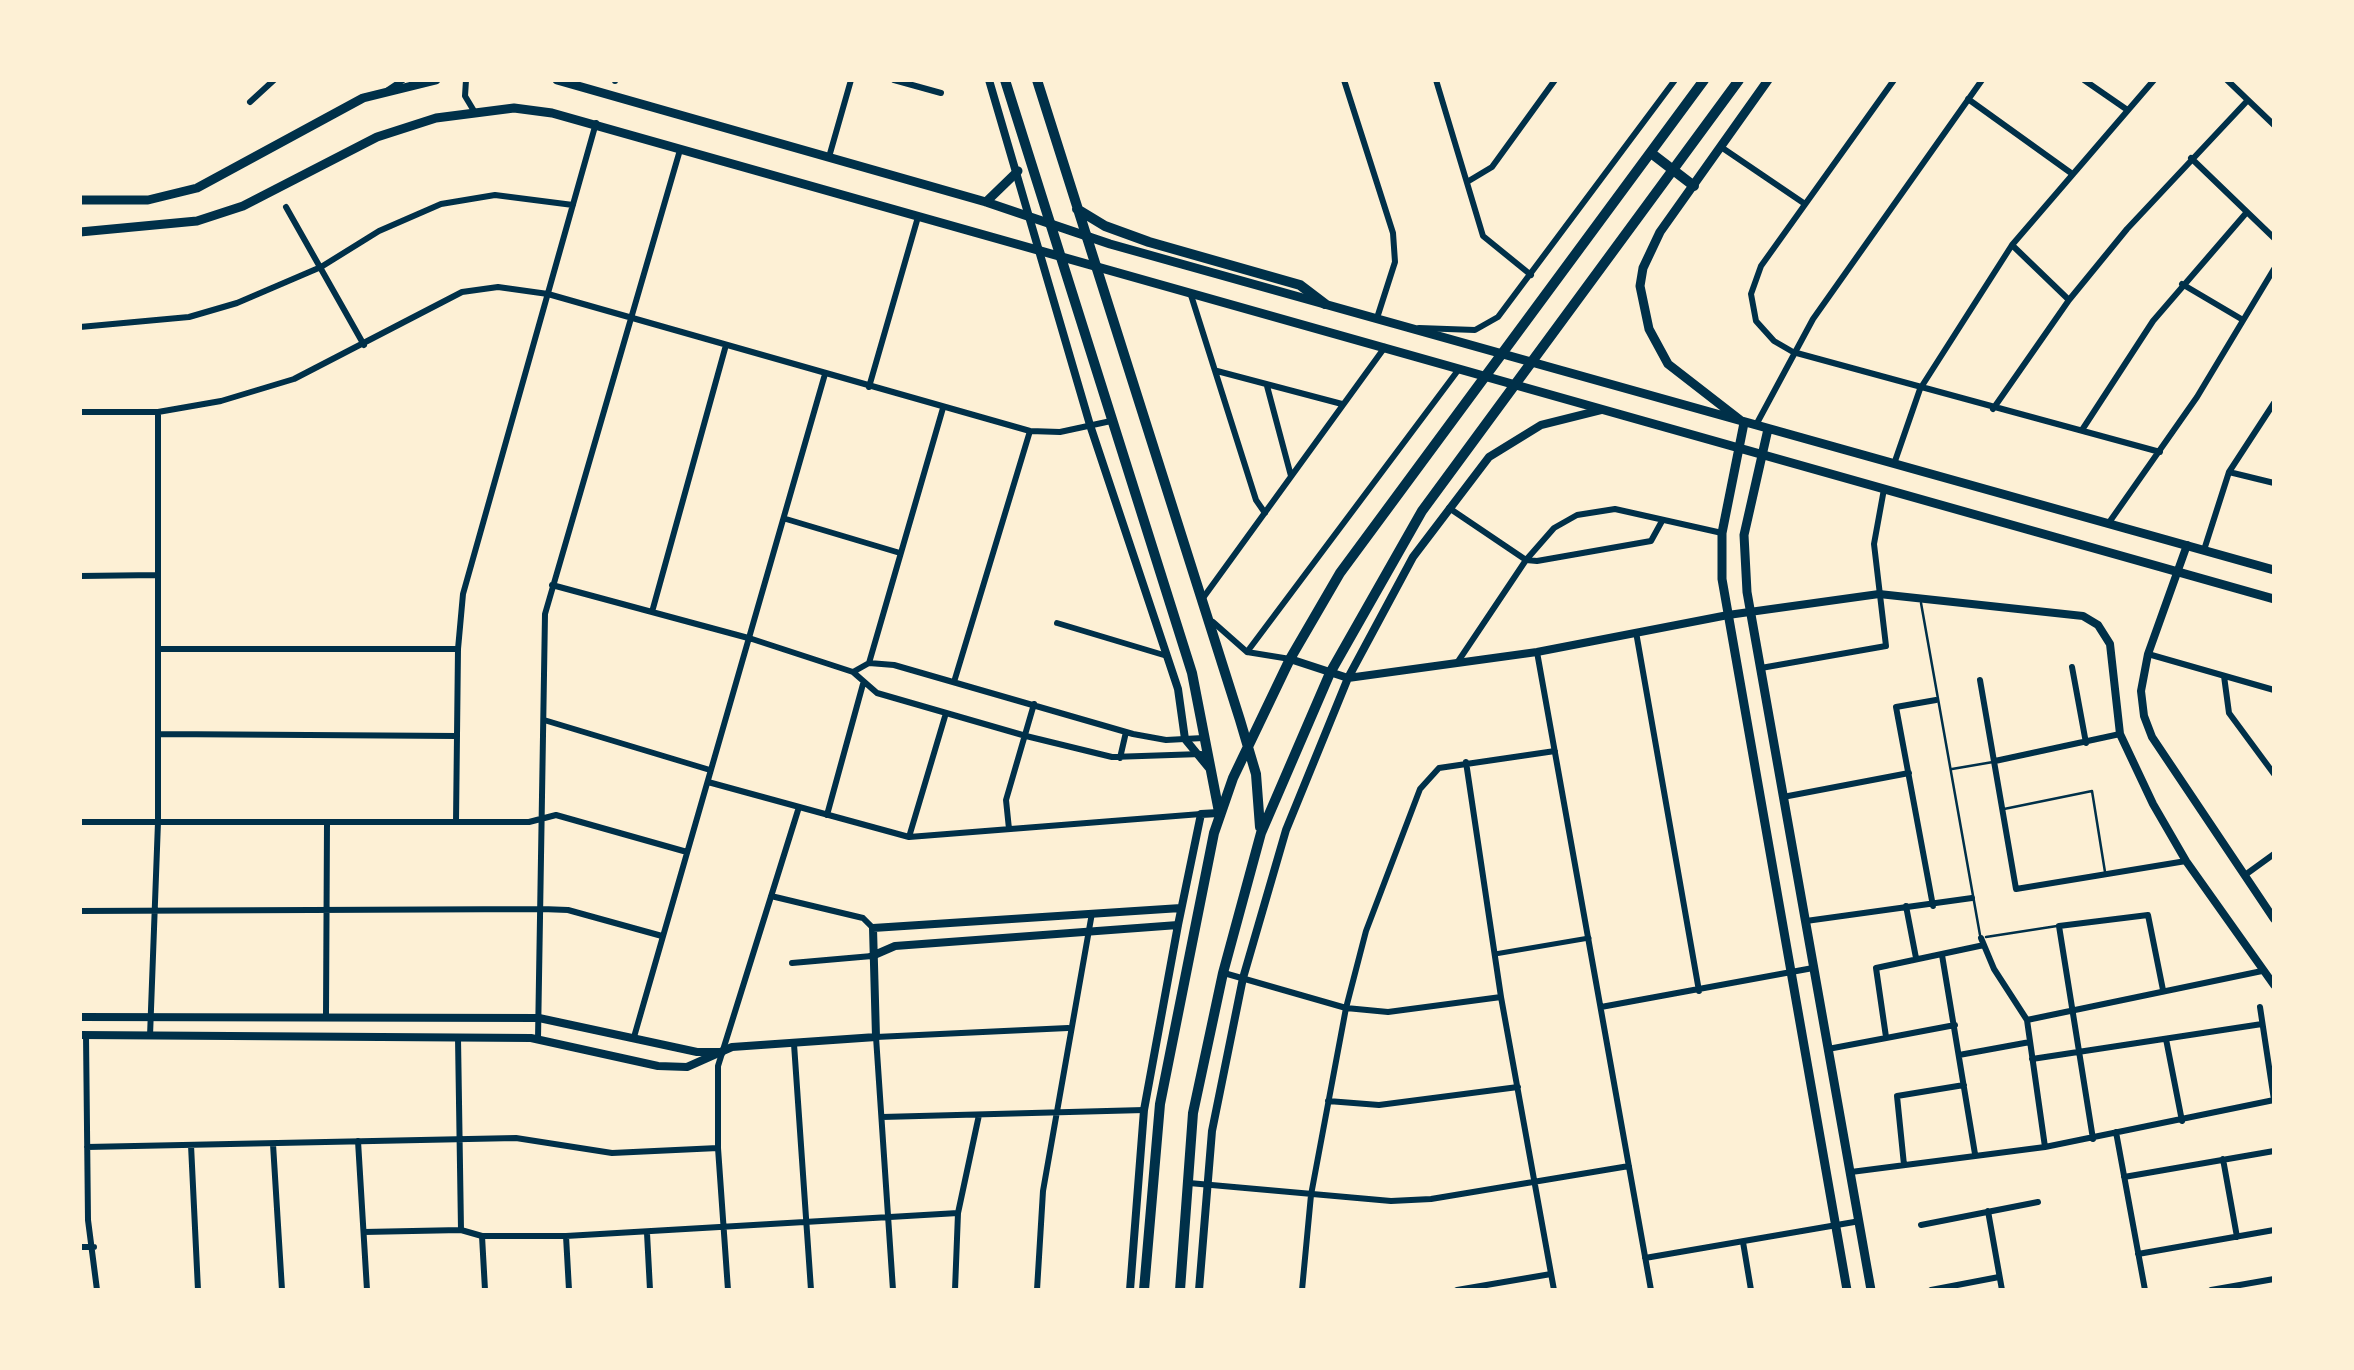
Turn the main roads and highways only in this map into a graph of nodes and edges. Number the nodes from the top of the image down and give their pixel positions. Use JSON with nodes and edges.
{"nodes":[{"id":1,"x":436,"y":80,"type":"edge"},
{"id":2,"x":557,"y":80,"type":"edge"},
{"id":3,"x":1005,"y":80,"type":"edge"},
{"id":4,"x":1037,"y":80,"type":"edge"},
{"id":5,"x":1704,"y":80,"type":"edge"},
{"id":6,"x":1739,"y":80,"type":"edge"},
{"id":7,"x":1768,"y":80,"type":"edge"},
{"id":8,"x":1651,"y":152,"type":"junction"},
{"id":9,"x":1673,"y":169,"type":"junction"},
{"id":10,"x":1018,"y":171,"type":"road end"},
{"id":11,"x":1694,"y":186,"type":"junction"},
{"id":12,"x":80,"y":200,"type":"edge"},
{"id":13,"x":986,"y":202,"type":"junction"},
{"id":14,"x":1076,"y":208,"type":"junction"},
{"id":15,"x":1052,"y":225,"type":"junction"},
{"id":16,"x":80,"y":232,"type":"edge"},
{"id":17,"x":1085,"y":237,"type":"junction"},
{"id":18,"x":1062,"y":256,"type":"junction"},
{"id":19,"x":1094,"y":264,"type":"junction"},
{"id":20,"x":1325,"y":304,"type":"junction"},
{"id":21,"x":1504,"y":354,"type":"junction"},
{"id":22,"x":1531,"y":362,"type":"junction"},
{"id":23,"x":1489,"y":374,"type":"junction"},
{"id":24,"x":1517,"y":382,"type":"junction"},
{"id":25,"x":1615,"y":387,"type":"junction"},
{"id":26,"x":1608,"y":410,"type":"junction"},
{"id":27,"x":1750,"y":424,"type":"junction"},
{"id":28,"x":1768,"y":429,"type":"junction"},
{"id":29,"x":1739,"y":447,"type":"junction"},
{"id":30,"x":1762,"y":453,"type":"junction"},
{"id":31,"x":2274,"y":570,"type":"edge"},
{"id":32,"x":2274,"y":598,"type":"edge"},
{"id":33,"x":1194,"y":685,"type":"junction"},
{"id":34,"x":1178,"y":689,"type":"road end"},
{"id":35,"x":1248,"y":750,"type":"junction"},
{"id":36,"x":1219,"y":813,"type":"junction"},
{"id":37,"x":1260,"y":834,"type":"junction"},
{"id":38,"x":1144,"y":1290,"type":"edge"},
{"id":39,"x":1180,"y":1290,"type":"edge"},
{"id":40,"x":1846,"y":1290,"type":"edge"},
{"id":41,"x":1872,"y":1290,"type":"edge"}],
"edges":[{"from":1,"to":12,"type":"main road"},
{"from":2,"to":13,"type":"main road"},
{"from":3,"to":15,"type":"main road"},
{"from":4,"to":14,"type":"main road"},
{"from":5,"to":8,"type":"main road"},
{"from":6,"to":9,"type":"main road"},
{"from":7,"to":11,"type":"main road"},
{"from":8,"to":9,"type":"main road"},
{"from":8,"to":21,"type":"main road"},
{"from":9,"to":11,"type":"main road"},
{"from":9,"to":22,"type":"main road"},
{"from":10,"to":13,"type":"main road"},
{"from":11,"to":27,"type":"main road"},
{"from":13,"to":15,"type":"main road"},
{"from":14,"to":17,"type":"main road"},
{"from":14,"to":20,"type":"main road"},
{"from":15,"to":17,"type":"main road"},
{"from":15,"to":18,"type":"main road"},
{"from":16,"to":18,"type":"main road"},
{"from":17,"to":19,"type":"main road"},
{"from":17,"to":20,"type":"main road"},
{"from":18,"to":19,"type":"main road"},
{"from":18,"to":33,"type":"main road"},
{"from":19,"to":23,"type":"main road"},
{"from":19,"to":35,"type":"main road"},
{"from":20,"to":21,"type":"main road"},
{"from":21,"to":22,"type":"main road"},
{"from":21,"to":23,"type":"main road"},
{"from":22,"to":24,"type":"main road"},
{"from":22,"to":25,"type":"main road"},
{"from":23,"to":24,"type":"main road"},
{"from":23,"to":35,"type":"main road"},
{"from":24,"to":26,"type":"main road"},
{"from":24,"to":37,"type":"main road"},
{"from":25,"to":26,"type":"main road"},
{"from":25,"to":27,"type":"main road"},
{"from":26,"to":29,"type":"main road"},
{"from":27,"to":28,"type":"main road"},
{"from":27,"to":29,"type":"main road"},
{"from":28,"to":30,"type":"main road"},
{"from":28,"to":31,"type":"main road"},
{"from":29,"to":30,"type":"main road"},
{"from":29,"to":40,"type":"main road"},
{"from":30,"to":32,"type":"main road"},
{"from":30,"to":41,"type":"main road"},
{"from":33,"to":34,"type":"main road"},
{"from":33,"to":36,"type":"main road"},
{"from":35,"to":36,"type":"main road"},
{"from":35,"to":37,"type":"main road"},
{"from":36,"to":38,"type":"main road"},
{"from":37,"to":39,"type":"main road"}]}
